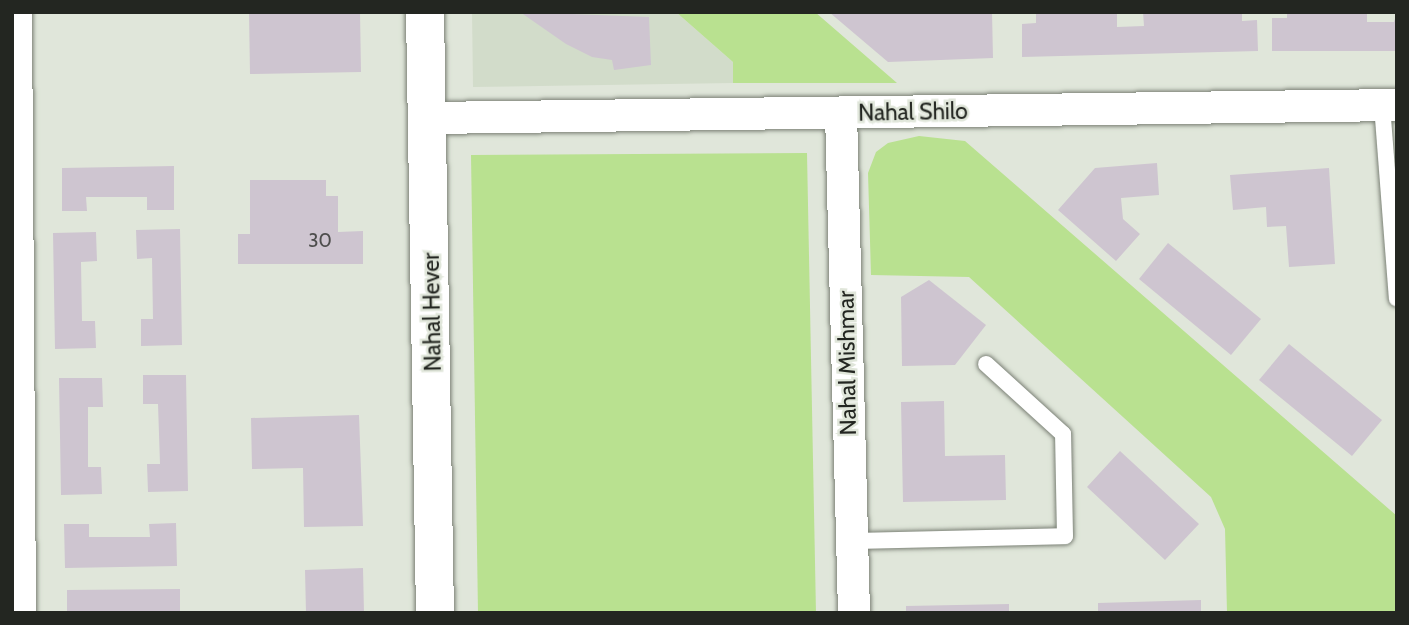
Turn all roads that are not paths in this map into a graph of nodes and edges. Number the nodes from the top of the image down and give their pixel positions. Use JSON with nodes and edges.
{"nodes":[{"id":1,"x":16,"y":12,"type":"edge"},
{"id":2,"x":425,"y":12,"type":"edge"},
{"id":3,"x":1390,"y":105,"type":"edge"},
{"id":4,"x":841,"y":113,"type":"junction"},
{"id":5,"x":430,"y":118,"type":"junction"},
{"id":6,"x":14,"y":131,"type":"edge"},
{"id":7,"x":1397,"y":298,"type":"edge"},
{"id":8,"x":986,"y":364,"type":"dead end"},
{"id":9,"x":15,"y":404,"type":"edge"},
{"id":10,"x":852,"y":541,"type":"junction"},
{"id":11,"x":20,"y":613,"type":"edge"},
{"id":12,"x":435,"y":613,"type":"edge"},
{"id":13,"x":854,"y":613,"type":"edge"}],
"edges":[{"from":1,"to":6,"type":"street"},
{"from":2,"to":5,"type":"street","name":"Nahal Hever"},
{"from":3,"to":4,"type":"street","name":"Nahal Shilo"},
{"from":3,"to":7,"type":"lane"},
{"from":4,"to":5,"type":"street","name":"Nahal Shilo"},
{"from":4,"to":10,"type":"street","name":"Nahal Mishmar"},
{"from":5,"to":12,"type":"street","name":"Nahal Hever"},
{"from":6,"to":9,"type":"street"},
{"from":8,"to":10,"type":"lane"},
{"from":9,"to":11,"type":"street"},
{"from":10,"to":13,"type":"street","name":"Nahal Mishmar"}]}
